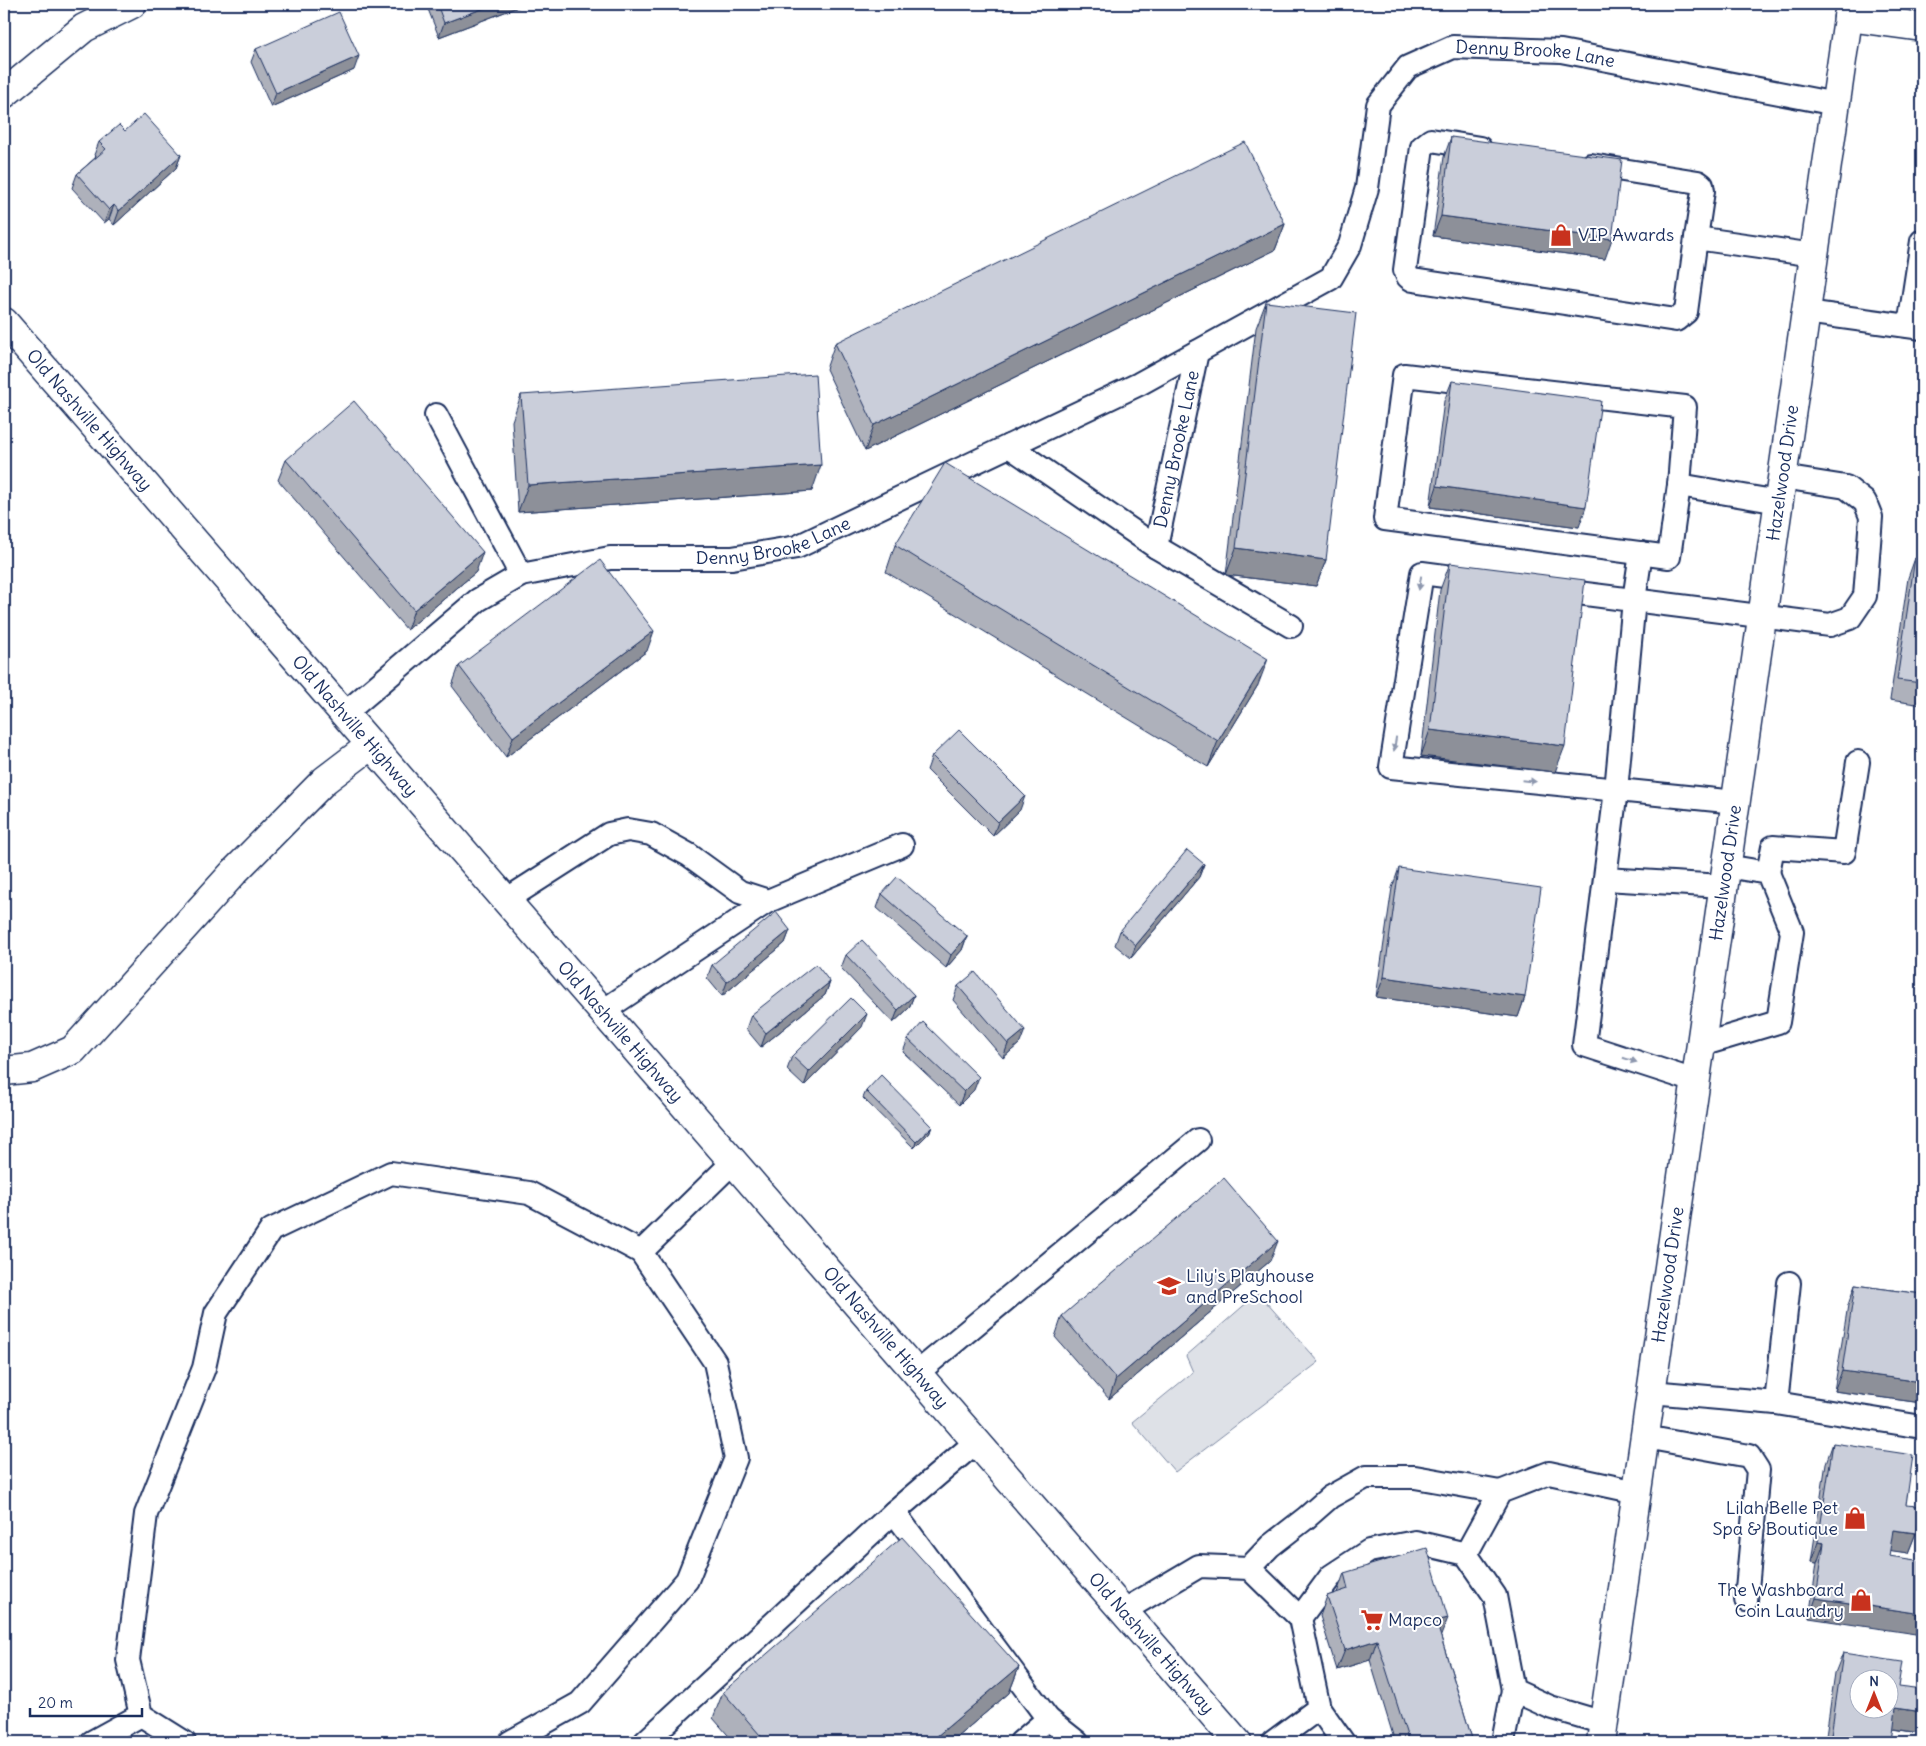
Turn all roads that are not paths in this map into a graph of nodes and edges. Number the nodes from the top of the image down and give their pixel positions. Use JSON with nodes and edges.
{"nodes":[{"id":1,"x":132,"y":4,"type":"edge"},
{"id":2,"x":1849,"y":10,"type":"edge"},
{"id":3,"x":1922,"y":27,"type":"edge"},
{"id":4,"x":4,"y":94,"type":"edge"},
{"id":5,"x":1836,"y":104,"type":"junction"},
{"id":6,"x":1500,"y":151,"type":"edge"},
{"id":7,"x":1570,"y":162,"type":"edge"},
{"id":8,"x":1696,"y":238,"type":"junction"},
{"id":9,"x":1922,"y":241,"type":"edge"},
{"id":10,"x":1814,"y":255,"type":"junction"},
{"id":11,"x":1806,"y":312,"type":"junction"},
{"id":12,"x":4,"y":322,"type":"edge"},
{"id":13,"x":1916,"y":327,"type":"edge"},
{"id":14,"x":1196,"y":352,"type":"junction"},
{"id":15,"x":436,"y":415,"type":"dead end"},
{"id":16,"x":1008,"y":446,"type":"junction"},
{"id":17,"x":1679,"y":485,"type":"junction"},
{"id":18,"x":1781,"y":489,"type":"junction"},
{"id":19,"x":1156,"y":547,"type":"junction"},
{"id":20,"x":1641,"y":554,"type":"junction"},
{"id":21,"x":521,"y":575,"type":"junction"},
{"id":22,"x":1499,"y":583,"type":"edge"},
{"id":23,"x":1538,"y":588,"type":"edge"},
{"id":24,"x":1634,"y":600,"type":"junction"},
{"id":25,"x":1762,"y":617,"type":"junction"},
{"id":26,"x":1290,"y":626,"type":"dead end"},
{"id":27,"x":344,"y":714,"type":"junction"},
{"id":28,"x":371,"y":745,"type":"junction"},
{"id":29,"x":1858,"y":762,"type":"dead end"},
{"id":30,"x":1616,"y":790,"type":"junction"},
{"id":31,"x":1736,"y":802,"type":"junction"},
{"id":32,"x":902,"y":845,"type":"dead end"},
{"id":33,"x":1768,"y":873,"type":"junction"},
{"id":34,"x":1725,"y":876,"type":"junction"},
{"id":35,"x":1604,"y":879,"type":"junction"},
{"id":36,"x":506,"y":900,"type":"junction"},
{"id":37,"x":768,"y":901,"type":"junction"},
{"id":38,"x":602,"y":1011,"type":"junction"},
{"id":39,"x":1700,"y":1045,"type":"junction"},
{"id":40,"x":4,"y":1071,"type":"edge"},
{"id":41,"x":1696,"y":1081,"type":"junction"},
{"id":42,"x":1198,"y":1140,"type":"dead end"},
{"id":43,"x":733,"y":1162,"type":"junction"},
{"id":44,"x":641,"y":1252,"type":"junction"},
{"id":45,"x":1789,"y":1284,"type":"dead end"},
{"id":46,"x":916,"y":1374,"type":"junction"},
{"id":47,"x":1651,"y":1392,"type":"junction"},
{"id":48,"x":1776,"y":1404,"type":"junction"},
{"id":49,"x":1922,"y":1427,"type":"edge"},
{"id":50,"x":1645,"y":1437,"type":"junction"},
{"id":51,"x":976,"y":1442,"type":"junction"},
{"id":52,"x":1500,"y":1492,"type":"junction"},
{"id":53,"x":1636,"y":1492,"type":"junction"},
{"id":54,"x":894,"y":1512,"type":"junction"},
{"id":55,"x":1466,"y":1554,"type":"junction"},
{"id":56,"x":1249,"y":1568,"type":"junction"},
{"id":57,"x":1746,"y":1600,"type":"dead end"},
{"id":58,"x":1123,"y":1611,"type":"junction"},
{"id":59,"x":1300,"y":1618,"type":"junction"},
{"id":60,"x":1512,"y":1690,"type":"junction"},
{"id":61,"x":1319,"y":1708,"type":"junction"},
{"id":62,"x":141,"y":1715,"type":"junction"},
{"id":63,"x":1048,"y":1719,"type":"junction"},
{"id":64,"x":1602,"y":1733,"type":"edge"},
{"id":65,"x":92,"y":1742,"type":"edge"},
{"id":66,"x":184,"y":1742,"type":"edge"},
{"id":67,"x":510,"y":1742,"type":"edge"},
{"id":68,"x":645,"y":1742,"type":"edge"},
{"id":69,"x":1021,"y":1742,"type":"edge"},
{"id":70,"x":1077,"y":1742,"type":"edge"},
{"id":71,"x":1237,"y":1742,"type":"edge"},
{"id":72,"x":1273,"y":1742,"type":"edge"},
{"id":73,"x":1343,"y":1742,"type":"edge"},
{"id":74,"x":1504,"y":1742,"type":"edge"}],
"edges":[{"from":1,"to":4,"type":"street"},
{"from":2,"to":3,"type":"street"},
{"from":2,"to":5,"type":"street","name":"Hazelwood Drive"},
{"from":5,"to":10,"type":"street","name":"Hazelwood Drive"},
{"from":5,"to":14,"type":"lane","name":"Denny Brooke Lane"},
{"from":6,"to":8,"type":"lane"},
{"from":7,"to":8,"type":"lane"},
{"from":8,"to":10,"type":"lane"},
{"from":9,"to":13,"type":"lane"},
{"from":10,"to":11,"type":"street","name":"Hazelwood Drive"},
{"from":11,"to":13,"type":"lane"},
{"from":11,"to":18,"type":"street","name":"Hazelwood Drive"},
{"from":12,"to":27,"type":"street","name":"Old Nashville Highway"},
{"from":14,"to":16,"type":"lane","name":"Denny Brooke Lane"},
{"from":14,"to":19,"type":"lane","name":"Denny Brooke Lane"},
{"from":15,"to":21,"type":"lane"},
{"from":16,"to":19,"type":"lane","name":"Denny Brooke Lane"},
{"from":16,"to":21,"type":"lane","name":"Denny Brooke Lane"},
{"from":17,"to":18,"type":"lane"},
{"from":17,"to":20,"type":"lane"},
{"from":17,"to":20,"type":"lane"},
{"from":18,"to":25,"type":"street","name":"Hazelwood Drive"},
{"from":18,"to":25,"type":"lane"},
{"from":19,"to":26,"type":"lane","name":"Denny Brooke Lane"},
{"from":20,"to":24,"type":"lane"},
{"from":21,"to":27,"type":"lane","name":"Denny Brooke Lane"},
{"from":22,"to":30,"type":"lane","one_way":true},
{"from":23,"to":24,"type":"lane"},
{"from":24,"to":25,"type":"lane"},
{"from":24,"to":30,"type":"lane"},
{"from":25,"to":31,"type":"street","name":"Hazelwood Drive"},
{"from":27,"to":28,"type":"street","name":"Old Nashville Highway"},
{"from":28,"to":36,"type":"street","name":"Old Nashville Highway"},
{"from":28,"to":40,"type":"street"},
{"from":29,"to":33,"type":"lane"},
{"from":30,"to":31,"type":"lane"},
{"from":30,"to":35,"type":"lane"},
{"from":31,"to":34,"type":"street","name":"Hazelwood Drive"},
{"from":32,"to":37,"type":"lane"},
{"from":33,"to":34,"type":"lane"},
{"from":33,"to":39,"type":"lane"},
{"from":34,"to":35,"type":"lane"},
{"from":34,"to":39,"type":"street","name":"Hazelwood Drive"},
{"from":35,"to":41,"type":"lane","one_way":true},
{"from":36,"to":37,"type":"lane"},
{"from":36,"to":38,"type":"street","name":"Old Nashville Highway"},
{"from":37,"to":38,"type":"lane"},
{"from":38,"to":43,"type":"street","name":"Old Nashville Highway"},
{"from":39,"to":41,"type":"street","name":"Hazelwood Drive"},
{"from":41,"to":47,"type":"street","name":"Hazelwood Drive"},
{"from":42,"to":46,"type":"lane"},
{"from":43,"to":44,"type":"lane"},
{"from":43,"to":46,"type":"street","name":"Old Nashville Highway"},
{"from":44,"to":62,"type":"lane"},
{"from":44,"to":67,"type":"lane"},
{"from":45,"to":48,"type":"lane"},
{"from":46,"to":51,"type":"street","name":"Old Nashville Highway"},
{"from":47,"to":48,"type":"lane"},
{"from":47,"to":50,"type":"street","name":"Hazelwood Drive"},
{"from":48,"to":49,"type":"lane"},
{"from":50,"to":53,"type":"street","name":"Hazelwood Drive"},
{"from":50,"to":57,"type":"lane"},
{"from":51,"to":54,"type":"lane"},
{"from":51,"to":58,"type":"street","name":"Old Nashville Highway"},
{"from":52,"to":53,"type":"lane"},
{"from":52,"to":55,"type":"lane"},
{"from":52,"to":56,"type":"lane"},
{"from":53,"to":64,"type":"street","name":"Hazelwood Drive"},
{"from":54,"to":63,"type":"lane"},
{"from":54,"to":68,"type":"lane"},
{"from":55,"to":59,"type":"lane"},
{"from":55,"to":60,"type":"lane"},
{"from":56,"to":58,"type":"lane"},
{"from":56,"to":59,"type":"lane"},
{"from":58,"to":71,"type":"street","name":"Old Nashville Highway"},
{"from":59,"to":61,"type":"lane"},
{"from":60,"to":64,"type":"lane"},
{"from":60,"to":74,"type":"lane"},
{"from":61,"to":72,"type":"lane"},
{"from":61,"to":73,"type":"lane"},
{"from":62,"to":65,"type":"lane"},
{"from":62,"to":66,"type":"lane"},
{"from":63,"to":69,"type":"lane"},
{"from":63,"to":70,"type":"lane"}]}
